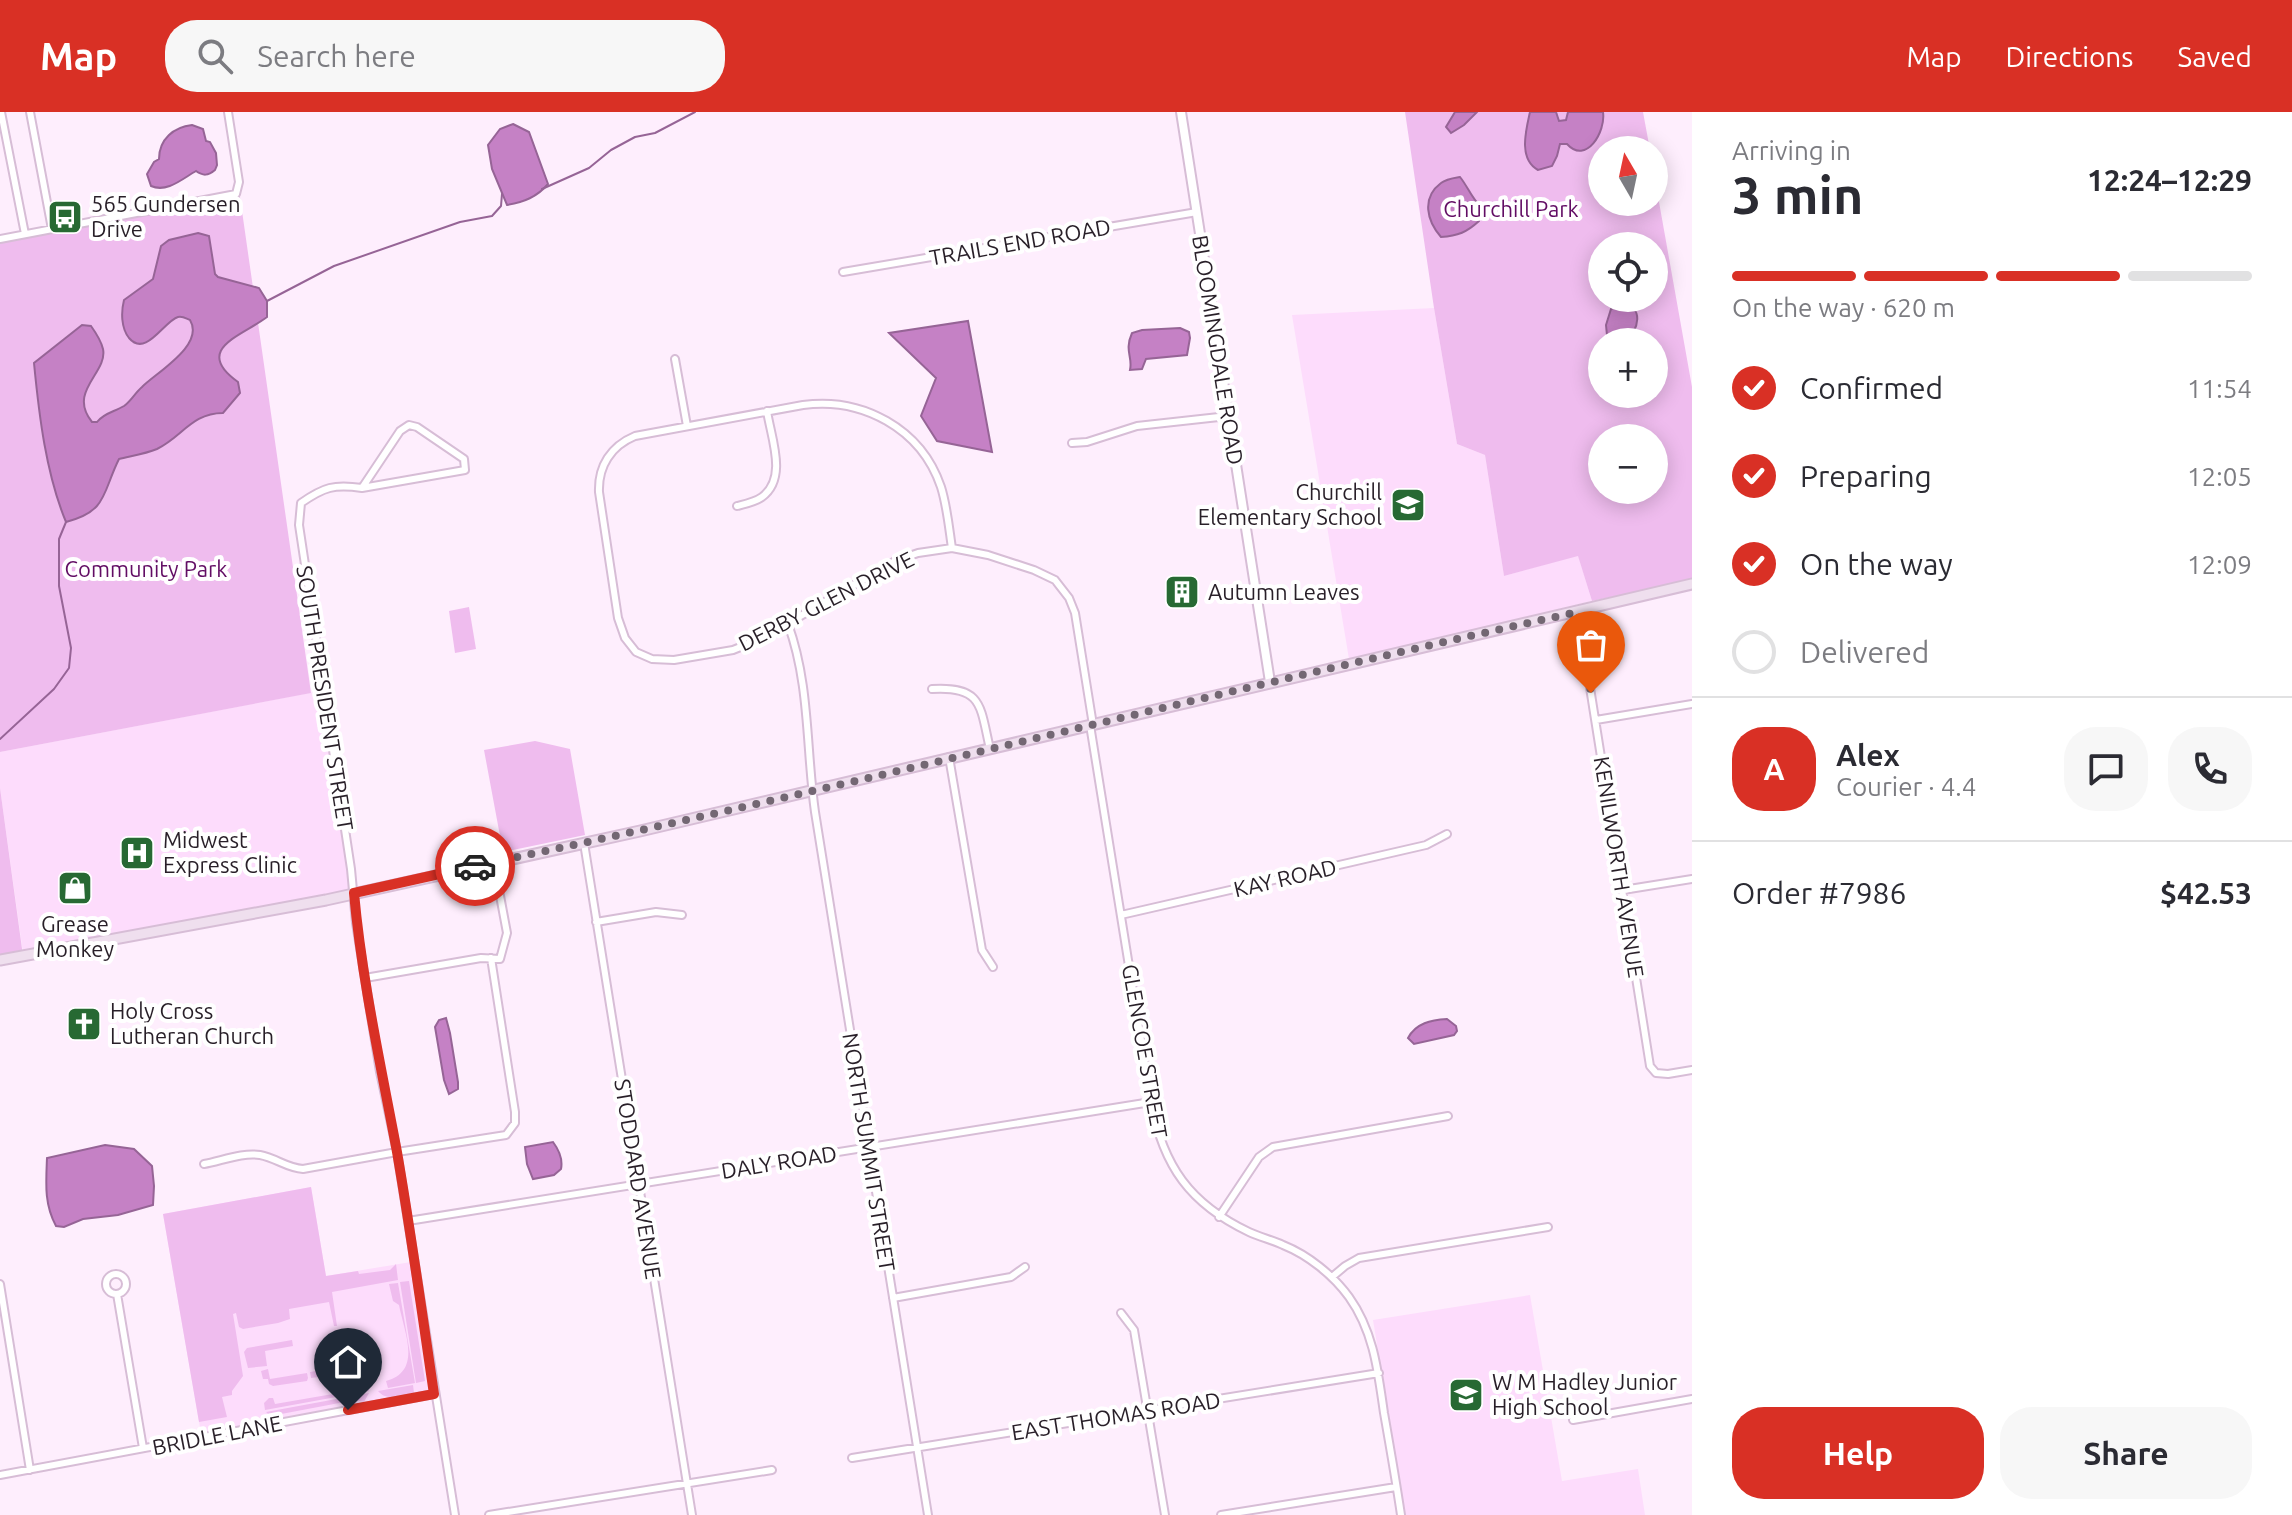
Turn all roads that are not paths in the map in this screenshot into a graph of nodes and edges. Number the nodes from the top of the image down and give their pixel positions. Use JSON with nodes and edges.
{"nodes":[{"id":1,"x":1,"y":112,"type":"edge"},
{"id":2,"x":30,"y":112,"type":"edge"},
{"id":3,"x":228,"y":112,"type":"edge"},
{"id":4,"x":1181,"y":112,"type":"edge"},
{"id":5,"x":2,"y":128,"type":"edge"},
{"id":6,"x":1197,"y":212,"type":"junction"},
{"id":7,"x":52,"y":229,"type":"junction"},
{"id":8,"x":25,"y":234,"type":"junction"},
{"id":9,"x":0,"y":239,"type":"edge"},
{"id":10,"x":843,"y":272,"type":"dead end"},
{"id":11,"x":675,"y":359,"type":"dead end"},
{"id":12,"x":767,"y":411,"type":"junction"},
{"id":13,"x":1228,"y":416,"type":"junction"},
{"id":14,"x":687,"y":426,"type":"junction"},
{"id":15,"x":1072,"y":443,"type":"dead end"},
{"id":16,"x":362,"y":488,"type":"junction"},
{"id":17,"x":737,"y":506,"type":"dead end"},
{"id":18,"x":952,"y":548,"type":"junction"},
{"id":19,"x":1055,"y":580,"type":"joint"},
{"id":20,"x":1692,"y":584,"type":"edge"},
{"id":21,"x":1578,"y":612,"type":"junction"},
{"id":22,"x":788,"y":624,"type":"junction"},
{"id":23,"x":1270,"y":682,"type":"junction"},
{"id":24,"x":932,"y":689,"type":"dead end"},
{"id":25,"x":1692,"y":704,"type":"edge"},
{"id":26,"x":1596,"y":720,"type":"junction"},
{"id":27,"x":1092,"y":725,"type":"junction"},
{"id":28,"x":990,"y":749,"type":"junction"},
{"id":29,"x":949,"y":757,"type":"junction"},
{"id":30,"x":812,"y":790,"type":"junction"},
{"id":31,"x":1447,"y":834,"type":"dead end"},
{"id":32,"x":584,"y":843,"type":"junction"},
{"id":33,"x":1692,"y":879,"type":"edge"},
{"id":34,"x":498,"y":885,"type":"dead end"},
{"id":35,"x":1623,"y":890,"type":"junction"},
{"id":36,"x":354,"y":893,"type":"junction"},
{"id":37,"x":682,"y":915,"type":"dead end"},
{"id":38,"x":1121,"y":915,"type":"junction"},
{"id":39,"x":596,"y":922,"type":"junction"},
{"id":40,"x":491,"y":958,"type":"junction"},
{"id":41,"x":0,"y":960,"type":"edge"},
{"id":42,"x":993,"y":967,"type":"dead end"},
{"id":43,"x":365,"y":978,"type":"junction"},
{"id":44,"x":1692,"y":1070,"type":"edge"},
{"id":45,"x":1151,"y":1102,"type":"junction"},
{"id":46,"x":1448,"y":1116,"type":"dead end"},
{"id":47,"x":868,"y":1148,"type":"junction"},
{"id":48,"x":397,"y":1152,"type":"junction"},
{"id":49,"x":204,"y":1164,"type":"dead end"},
{"id":50,"x":639,"y":1185,"type":"junction"},
{"id":51,"x":1219,"y":1217,"type":"junction"},
{"id":52,"x":408,"y":1221,"type":"junction"},
{"id":53,"x":1548,"y":1227,"type":"dead end"},
{"id":54,"x":1025,"y":1267,"type":"dead end"},
{"id":55,"x":1332,"y":1277,"type":"junction"},
{"id":56,"x":0,"y":1284,"type":"edge"},
{"id":57,"x":117,"y":1294,"type":"dead end"},
{"id":58,"x":893,"y":1298,"type":"junction"},
{"id":59,"x":1121,"y":1313,"type":"dead end"},
{"id":60,"x":1379,"y":1373,"type":"junction"},
{"id":61,"x":434,"y":1394,"type":"junction"},
{"id":62,"x":1692,"y":1399,"type":"edge"},
{"id":63,"x":1147,"y":1411,"type":"junction"},
{"id":64,"x":1573,"y":1420,"type":"dead end"},
{"id":65,"x":143,"y":1448,"type":"junction"},
{"id":66,"x":917,"y":1448,"type":"junction"},
{"id":67,"x":852,"y":1458,"type":"dead end"},
{"id":68,"x":30,"y":1470,"type":"junction"},
{"id":69,"x":772,"y":1470,"type":"dead end"},
{"id":70,"x":0,"y":1475,"type":"edge"},
{"id":71,"x":687,"y":1485,"type":"junction"},
{"id":72,"x":1396,"y":1487,"type":"junction"},
{"id":73,"x":455,"y":1515,"type":"edge"},
{"id":74,"x":489,"y":1515,"type":"edge"},
{"id":75,"x":692,"y":1515,"type":"edge"},
{"id":76,"x":928,"y":1515,"type":"edge"},
{"id":77,"x":1165,"y":1515,"type":"edge"},
{"id":78,"x":1221,"y":1515,"type":"edge"},
{"id":79,"x":1401,"y":1515,"type":"edge"}],
"edges":[{"from":1,"to":5,"type":"street"},
{"from":2,"to":7,"type":"street"},
{"from":3,"to":7,"type":"street"},
{"from":4,"to":6,"type":"street","name":"BLOOMINGDALE ROAD"},
{"from":5,"to":8,"type":"street"},
{"from":6,"to":10,"type":"street","name":"TRAILS END ROAD"},
{"from":6,"to":13,"type":"street","name":"BLOOMINGDALE ROAD"},
{"from":7,"to":8,"type":"street"},
{"from":8,"to":9,"type":"street"},
{"from":11,"to":14,"type":"street"},
{"from":12,"to":14,"type":"street"},
{"from":12,"to":17,"type":"street"},
{"from":12,"to":18,"type":"street"},
{"from":13,"to":15,"type":"street"},
{"from":13,"to":23,"type":"street","name":"BLOOMINGDALE ROAD"},
{"from":14,"to":22,"type":"street","name":"DERBY GLEN DRIVE"},
{"from":16,"to":16,"type":"street"},
{"from":16,"to":36,"type":"street","name":"SOUTH PRESIDENT STREET"},
{"from":18,"to":19,"type":"street","name":"DERBY GLEN DRIVE"},
{"from":18,"to":22,"type":"street","name":"DERBY GLEN DRIVE"},
{"from":19,"to":27,"type":"street","name":"GLENCOE STREET"},
{"from":20,"to":21,"type":"main road"},
{"from":21,"to":23,"type":"main road"},
{"from":21,"to":26,"type":"street","name":"KENILWORTH AVENUE"},
{"from":22,"to":30,"type":"street","name":"NORTH SUMMIT STREET"},
{"from":23,"to":27,"type":"main road"},
{"from":24,"to":28,"type":"street"},
{"from":25,"to":26,"type":"street"},
{"from":26,"to":35,"type":"street","name":"KENILWORTH AVENUE"},
{"from":27,"to":28,"type":"main road"},
{"from":27,"to":38,"type":"street","name":"GLENCOE STREET"},
{"from":28,"to":29,"type":"main road"},
{"from":29,"to":30,"type":"main road"},
{"from":29,"to":42,"type":"street"},
{"from":30,"to":32,"type":"main road"},
{"from":30,"to":47,"type":"street","name":"NORTH SUMMIT STREET"},
{"from":31,"to":38,"type":"street","name":"KAY ROAD"},
{"from":32,"to":36,"type":"main road"},
{"from":32,"to":39,"type":"street","name":"STODDARD AVENUE"},
{"from":33,"to":35,"type":"street"},
{"from":34,"to":40,"type":"street"},
{"from":35,"to":44,"type":"street","name":"KENILWORTH AVENUE"},
{"from":36,"to":41,"type":"main road"},
{"from":36,"to":43,"type":"street","name":"SOUTH PRESIDENT STREET"},
{"from":37,"to":39,"type":"street"},
{"from":38,"to":45,"type":"street","name":"GLENCOE STREET"},
{"from":39,"to":50,"type":"street","name":"STODDARD AVENUE"},
{"from":40,"to":43,"type":"street"},
{"from":40,"to":48,"type":"street"},
{"from":43,"to":48,"type":"street","name":"SOUTH PRESIDENT STREET"},
{"from":45,"to":47,"type":"street","name":"DALY ROAD"},
{"from":45,"to":51,"type":"street","name":"GLENCOE STREET"},
{"from":46,"to":51,"type":"street"},
{"from":47,"to":50,"type":"street","name":"DALY ROAD"},
{"from":47,"to":58,"type":"street","name":"NORTH SUMMIT STREET"},
{"from":48,"to":49,"type":"street"},
{"from":48,"to":52,"type":"street","name":"SOUTH PRESIDENT STREET"},
{"from":50,"to":52,"type":"street","name":"DALY ROAD"},
{"from":50,"to":71,"type":"street","name":"STODDARD AVENUE"},
{"from":51,"to":55,"type":"street","name":"GLENCOE STREET"},
{"from":52,"to":61,"type":"street","name":"SOUTH PRESIDENT STREET"},
{"from":53,"to":55,"type":"street"},
{"from":54,"to":58,"type":"street"},
{"from":55,"to":60,"type":"street","name":"GLENCOE STREET"},
{"from":56,"to":68,"type":"street"},
{"from":57,"to":65,"type":"street"},
{"from":58,"to":66,"type":"street","name":"NORTH SUMMIT STREET"},
{"from":59,"to":63,"type":"street"},
{"from":60,"to":63,"type":"street","name":"EAST THOMAS ROAD"},
{"from":60,"to":72,"type":"street","name":"GLENCOE STREET"},
{"from":61,"to":65,"type":"street","name":"BRIDLE LANE"},
{"from":61,"to":73,"type":"street","name":"SOUTH PRESIDENT STREET"},
{"from":62,"to":64,"type":"street"},
{"from":63,"to":66,"type":"street","name":"EAST THOMAS ROAD"},
{"from":63,"to":77,"type":"street"},
{"from":65,"to":68,"type":"street","name":"BRIDLE LANE"},
{"from":66,"to":67,"type":"street","name":"EAST THOMAS ROAD"},
{"from":66,"to":76,"type":"street","name":"NORTH SUMMIT STREET"},
{"from":68,"to":70,"type":"street","name":"BRIDLE LANE"},
{"from":69,"to":71,"type":"street"},
{"from":71,"to":74,"type":"street"},
{"from":71,"to":75,"type":"street","name":"STODDARD AVENUE"},
{"from":72,"to":78,"type":"street"},
{"from":72,"to":79,"type":"street","name":"GLENCOE STREET"}]}
